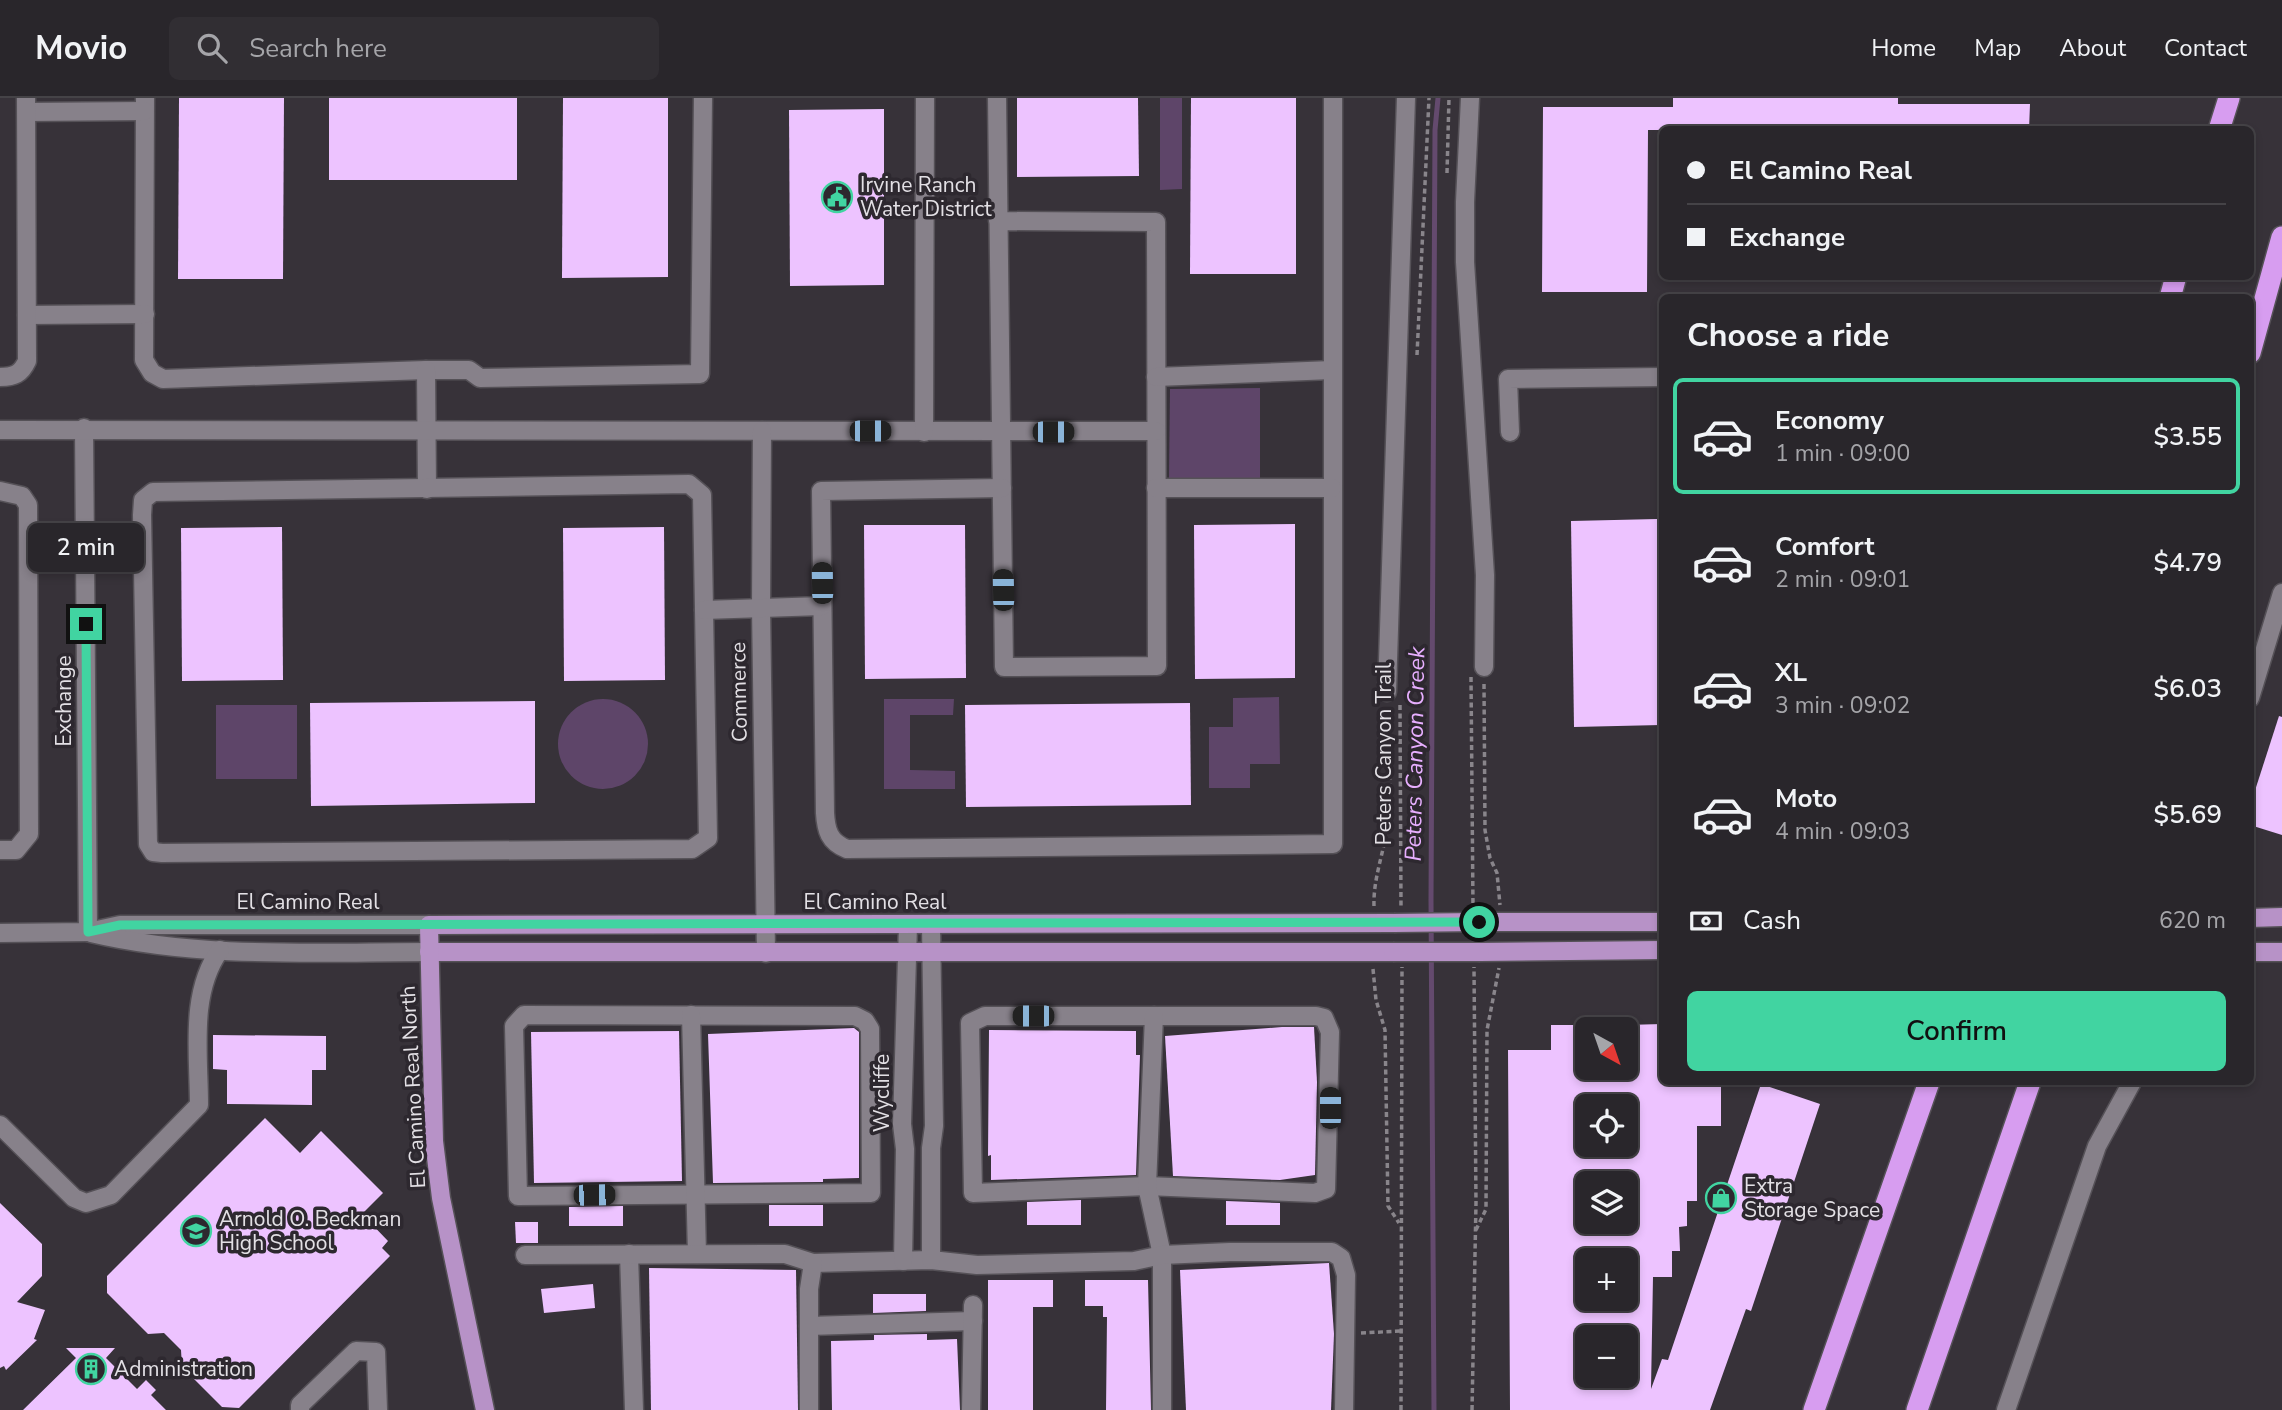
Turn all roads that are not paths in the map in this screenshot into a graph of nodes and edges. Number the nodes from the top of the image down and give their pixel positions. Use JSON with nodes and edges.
{"nodes":[{"id":1,"x":703,"y":98,"type":"edge"},
{"id":2,"x":925,"y":98,"type":"edge"},
{"id":3,"x":997,"y":98,"type":"edge"},
{"id":4,"x":1333,"y":98,"type":"edge"},
{"id":5,"x":1406,"y":98,"type":"edge"},
{"id":6,"x":1470,"y":98,"type":"edge"},
{"id":7,"x":2229,"y":98,"type":"edge"},
{"id":8,"x":145,"y":104,"type":"edge"},
{"id":9,"x":27,"y":105,"type":"edge"},
{"id":10,"x":2220,"y":126,"type":"edge"},
{"id":11,"x":998,"y":221,"type":"junction"},
{"id":12,"x":2282,"y":237,"type":"edge"},
{"id":13,"x":145,"y":314,"type":"junction"},
{"id":14,"x":27,"y":315,"type":"junction"},
{"id":15,"x":2254,"y":338,"type":"edge"},
{"id":16,"x":426,"y":370,"type":"junction"},
{"id":17,"x":1332,"y":370,"type":"junction"},
{"id":18,"x":0,"y":377,"type":"edge"},
{"id":19,"x":1156,"y":377,"type":"junction"},
{"id":20,"x":1659,"y":377,"type":"edge"},
{"id":21,"x":85,"y":428,"type":"junction"},
{"id":22,"x":426,"y":429,"type":"junction"},
{"id":23,"x":0,"y":430,"type":"edge"},
{"id":24,"x":762,"y":431,"type":"junction"},
{"id":25,"x":1156,"y":431,"type":"junction"},
{"id":26,"x":923,"y":432,"type":"junction"},
{"id":27,"x":1001,"y":432,"type":"junction"},
{"id":28,"x":1510,"y":432,"type":"dead end"},
{"id":29,"x":1002,"y":488,"type":"junction"},
{"id":30,"x":1157,"y":488,"type":"junction"},
{"id":31,"x":1332,"y":488,"type":"junction"},
{"id":32,"x":427,"y":489,"type":"junction"},
{"id":33,"x":0,"y":492,"type":"edge"},
{"id":34,"x":2282,"y":593,"type":"edge"},
{"id":35,"x":822,"y":606,"type":"junction"},
{"id":36,"x":761,"y":607,"type":"junction"},
{"id":37,"x":704,"y":610,"type":"junction"},
{"id":38,"x":1484,"y":667,"type":"road end"},
{"id":39,"x":2254,"y":685,"type":"edge"},
{"id":40,"x":1393,"y":693,"type":"road end"},
{"id":41,"x":0,"y":850,"type":"edge"},
{"id":42,"x":2282,"y":917,"type":"edge"},
{"id":43,"x":2254,"y":918,"type":"edge"},
{"id":44,"x":1659,"y":922,"type":"edge"},
{"id":45,"x":429,"y":925,"type":"junction"},
{"id":46,"x":765,"y":925,"type":"junction"},
{"id":47,"x":908,"y":925,"type":"junction"},
{"id":48,"x":931,"y":925,"type":"junction"},
{"id":49,"x":88,"y":932,"type":"junction"},
{"id":50,"x":0,"y":933,"type":"edge"},
{"id":51,"x":220,"y":950,"type":"junction"},
{"id":52,"x":1659,"y":950,"type":"edge"},
{"id":53,"x":429,"y":952,"type":"junction"},
{"id":54,"x":2254,"y":952,"type":"edge"},
{"id":55,"x":2282,"y":952,"type":"edge"},
{"id":56,"x":766,"y":953,"type":"junction"},
{"id":57,"x":908,"y":953,"type":"junction"},
{"id":58,"x":932,"y":953,"type":"junction"},
{"id":59,"x":691,"y":1015,"type":"junction"},
{"id":60,"x":1154,"y":1016,"type":"junction"},
{"id":61,"x":1927,"y":1085,"type":"edge"},
{"id":62,"x":2029,"y":1085,"type":"edge"},
{"id":63,"x":2130,"y":1085,"type":"edge"},
{"id":64,"x":0,"y":1125,"type":"edge"},
{"id":65,"x":931,"y":1148,"type":"junction"},
{"id":66,"x":905,"y":1149,"type":"junction"},
{"id":67,"x":1147,"y":1186,"type":"junction"},
{"id":68,"x":696,"y":1194,"type":"junction"},
{"id":69,"x":629,"y":1254,"type":"junction"},
{"id":70,"x":697,"y":1254,"type":"junction"},
{"id":71,"x":526,"y":1255,"type":"dead end"},
{"id":72,"x":1162,"y":1255,"type":"junction"},
{"id":73,"x":931,"y":1260,"type":"junction"},
{"id":74,"x":903,"y":1261,"type":"junction"},
{"id":75,"x":813,"y":1263,"type":"junction"},
{"id":76,"x":809,"y":1326,"type":"junction"},
{"id":77,"x":300,"y":1410,"type":"edge"},
{"id":78,"x":378,"y":1410,"type":"edge"},
{"id":79,"x":484,"y":1410,"type":"edge"},
{"id":80,"x":634,"y":1410,"type":"edge"},
{"id":81,"x":808,"y":1410,"type":"edge"},
{"id":82,"x":971,"y":1410,"type":"edge"},
{"id":83,"x":1162,"y":1410,"type":"edge"},
{"id":84,"x":1344,"y":1410,"type":"edge"},
{"id":85,"x":1814,"y":1410,"type":"edge"},
{"id":86,"x":1917,"y":1410,"type":"edge"},
{"id":87,"x":2006,"y":1410,"type":"edge"}],
"edges":[{"from":1,"to":16,"type":"street"},
{"from":2,"to":26,"type":"street"},
{"from":3,"to":11,"type":"street"},
{"from":4,"to":17,"type":"street"},
{"from":5,"to":40,"type":"street"},
{"from":6,"to":38,"type":"street"},
{"from":7,"to":10,"type":"highway"},
{"from":8,"to":9,"type":"street"},
{"from":8,"to":13,"type":"street"},
{"from":9,"to":14,"type":"street"},
{"from":11,"to":19,"type":"street"},
{"from":11,"to":27,"type":"street"},
{"from":12,"to":15,"type":"highway"},
{"from":13,"to":14,"type":"street"},
{"from":13,"to":16,"type":"street"},
{"from":14,"to":18,"type":"street"},
{"from":16,"to":22,"type":"street"},
{"from":17,"to":19,"type":"street"},
{"from":17,"to":31,"type":"street"},
{"from":19,"to":25,"type":"street"},
{"from":20,"to":28,"type":"street"},
{"from":21,"to":22,"type":"street"},
{"from":21,"to":23,"type":"street"},
{"from":21,"to":49,"type":"street","name":"Exchange"},
{"from":22,"to":24,"type":"street"},
{"from":22,"to":32,"type":"street"},
{"from":24,"to":26,"type":"street"},
{"from":24,"to":36,"type":"street","name":"Commerce"},
{"from":25,"to":27,"type":"street"},
{"from":25,"to":30,"type":"street"},
{"from":26,"to":27,"type":"street"},
{"from":27,"to":29,"type":"street"},
{"from":29,"to":30,"type":"street"},
{"from":29,"to":35,"type":"street"},
{"from":30,"to":31,"type":"street"},
{"from":31,"to":35,"type":"street"},
{"from":32,"to":37,"type":"street"},
{"from":32,"to":37,"type":"street"},
{"from":33,"to":41,"type":"street"},
{"from":34,"to":39,"type":"street"},
{"from":35,"to":36,"type":"street"},
{"from":36,"to":37,"type":"street"},
{"from":36,"to":46,"type":"street","name":"Commerce"},
{"from":42,"to":43,"type":"main road"},
{"from":44,"to":48,"type":"main road","name":"El Camino Real","bridge":true},
{"from":45,"to":46,"type":"main road","name":"El Camino Real"},
{"from":45,"to":49,"type":"street","name":"El Camino Real"},
{"from":45,"to":53,"type":"main road","name":"El Camino Real North"},
{"from":46,"to":47,"type":"main road","name":"El Camino Real"},
{"from":46,"to":56,"type":"street","name":"Commerce"},
{"from":47,"to":48,"type":"main road","name":"El Camino Real"},
{"from":47,"to":57,"type":"street","name":"Wycliffe"},
{"from":48,"to":58,"type":"street"},
{"from":49,"to":50,"type":"street","name":"El Camino Real"},
{"from":49,"to":51,"type":"street","name":"El Camino Real"},
{"from":51,"to":53,"type":"street","name":"El Camino Real"},
{"from":51,"to":64,"type":"street"},
{"from":52,"to":58,"type":"main road","name":"El Camino Real","bridge":true},
{"from":53,"to":56,"type":"main road","name":"El Camino Real"},
{"from":53,"to":79,"type":"main road","name":"El Camino Real North"},
{"from":54,"to":55,"type":"main road"},
{"from":56,"to":57,"type":"main road","name":"El Camino Real"},
{"from":57,"to":58,"type":"main road","name":"El Camino Real"},
{"from":57,"to":66,"type":"street","name":"Wycliffe"},
{"from":58,"to":65,"type":"street"},
{"from":59,"to":68,"type":"street"},
{"from":59,"to":68,"type":"street"},
{"from":59,"to":68,"type":"street"},
{"from":60,"to":67,"type":"street"},
{"from":60,"to":67,"type":"street"},
{"from":60,"to":67,"type":"street"},
{"from":61,"to":85,"type":"highway"},
{"from":62,"to":86,"type":"highway"},
{"from":63,"to":87,"type":"street"},
{"from":65,"to":66,"type":"street"},
{"from":65,"to":73,"type":"street"},
{"from":66,"to":74,"type":"street","name":"Wycliffe"},
{"from":67,"to":72,"type":"street"},
{"from":68,"to":70,"type":"street"},
{"from":69,"to":70,"type":"street"},
{"from":69,"to":71,"type":"street"},
{"from":69,"to":80,"type":"street"},
{"from":70,"to":75,"type":"street"},
{"from":72,"to":73,"type":"street"},
{"from":72,"to":83,"type":"street"},
{"from":72,"to":84,"type":"street"},
{"from":73,"to":74,"type":"street"},
{"from":74,"to":75,"type":"street"},
{"from":75,"to":76,"type":"street"},
{"from":76,"to":81,"type":"street"},
{"from":76,"to":82,"type":"street"},
{"from":77,"to":78,"type":"street"}]}
